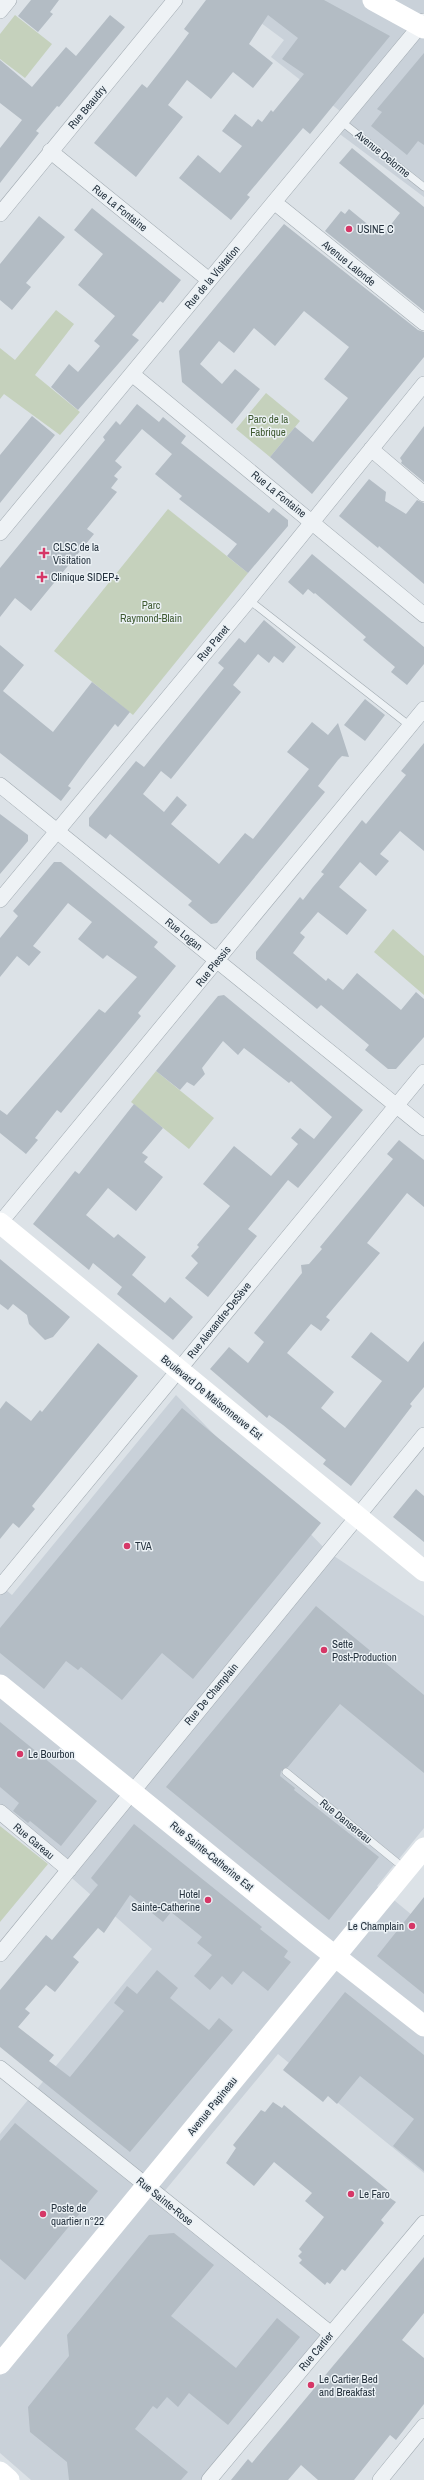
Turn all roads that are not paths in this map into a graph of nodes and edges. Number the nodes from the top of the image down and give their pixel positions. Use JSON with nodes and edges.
{"nodes":[{"id":1,"x":9,"y":0,"type":"edge"},
{"id":2,"x":175,"y":0,"type":"edge"},
{"id":3,"x":373,"y":0,"type":"edge"},
{"id":4,"x":0,"y":11,"type":"edge"},
{"id":5,"x":423,"y":25,"type":"edge"},
{"id":6,"x":342,"y":122,"type":"junction"},
{"id":7,"x":50,"y":151,"type":"junction"},
{"id":8,"x":424,"y":187,"type":"edge"},
{"id":9,"x":274,"y":202,"type":"junction"},
{"id":10,"x":0,"y":214,"type":"edge"},
{"id":11,"x":209,"y":280,"type":"junction"},
{"id":12,"x":424,"y":323,"type":"edge"},
{"id":13,"x":132,"y":374,"type":"junction"},
{"id":14,"x":424,"y":384,"type":"edge"},
{"id":15,"x":371,"y":450,"type":"junction"},
{"id":16,"x":424,"y":494,"type":"edge"},
{"id":17,"x":312,"y":521,"type":"junction"},
{"id":18,"x":1,"y":530,"type":"edge"},
{"id":19,"x":249,"y":600,"type":"junction"},
{"id":20,"x":424,"y":615,"type":"edge"},
{"id":21,"x":424,"y":709,"type":"edge"},
{"id":22,"x":410,"y":726,"type":"junction"},
{"id":23,"x":0,"y":785,"type":"edge"},
{"id":24,"x":57,"y":830,"type":"junction"},
{"id":25,"x":0,"y":900,"type":"edge"},
{"id":26,"x":217,"y":961,"type":"junction"},
{"id":27,"x":424,"y":1072,"type":"edge"},
{"id":28,"x":396,"y":1105,"type":"junction"},
{"id":29,"x":424,"y":1128,"type":"edge"},
{"id":30,"x":0,"y":1223,"type":"edge"},
{"id":31,"x":179,"y":1370,"type":"junction"},
{"id":32,"x":424,"y":1435,"type":"edge"},
{"id":33,"x":358,"y":1516,"type":"junction"},
{"id":34,"x":424,"y":1571,"type":"edge"},
{"id":35,"x":0,"y":1587,"type":"edge"},
{"id":36,"x":0,"y":1685,"type":"edge"},
{"id":37,"x":286,"y":1772,"type":"dead end"},
{"id":38,"x":133,"y":1792,"type":"junction"},
{"id":39,"x":0,"y":1812,"type":"edge"},
{"id":40,"x":424,"y":1848,"type":"edge"},
{"id":41,"x":69,"y":1870,"type":"junction"},
{"id":42,"x":407,"y":1870,"type":"junction"},
{"id":43,"x":0,"y":1954,"type":"edge"},
{"id":44,"x":335,"y":1957,"type":"junction"},
{"id":45,"x":424,"y":2026,"type":"edge"},
{"id":46,"x":0,"y":2068,"type":"edge"},
{"id":47,"x":146,"y":2185,"type":"junction"},
{"id":48,"x":424,"y":2223,"type":"edge"},
{"id":49,"x":330,"y":2334,"type":"junction"},
{"id":50,"x":0,"y":2364,"type":"edge"},
{"id":51,"x":424,"y":2426,"type":"edge"},
{"id":52,"x":0,"y":2472,"type":"edge"},
{"id":53,"x":9,"y":2480,"type":"edge"},
{"id":54,"x":209,"y":2480,"type":"edge"},
{"id":55,"x":380,"y":2480,"type":"edge"}],
"edges":[{"from":1,"to":4,"type":"street"},
{"from":2,"to":7,"type":"street","name":"Rue Beaudry"},
{"from":3,"to":5,"type":"street"},
{"from":5,"to":6,"type":"street","name":"Rue de la Visitation"},
{"from":6,"to":8,"type":"lane","name":"Avenue Delorme"},
{"from":6,"to":9,"type":"street","name":"Rue de la Visitation"},
{"from":7,"to":10,"type":"street","name":"Rue Beaudry"},
{"from":7,"to":11,"type":"street","name":"Rue La Fontaine"},
{"from":9,"to":11,"type":"street","name":"Rue de la Visitation"},
{"from":9,"to":12,"type":"street","name":"Avenue Lalonde"},
{"from":11,"to":13,"type":"street","name":"Rue de la Visitation"},
{"from":13,"to":17,"type":"street","name":"Rue La Fontaine"},
{"from":13,"to":18,"type":"street","name":"Rue de la Visitation"},
{"from":14,"to":15,"type":"street","name":"Rue Panet"},
{"from":15,"to":16,"type":"street"},
{"from":15,"to":17,"type":"street","name":"Rue Panet"},
{"from":17,"to":19,"type":"street","name":"Rue Panet"},
{"from":17,"to":20,"type":"street","name":"Rue La Fontaine"},
{"from":19,"to":22,"type":"lane"},
{"from":19,"to":24,"type":"street","name":"Rue Panet"},
{"from":21,"to":22,"type":"street","name":"Rue Plessis"},
{"from":22,"to":26,"type":"street","name":"Rue Plessis"},
{"from":23,"to":24,"type":"street","name":"Rue Logan"},
{"from":24,"to":25,"type":"street","name":"Rue Panet"},
{"from":24,"to":26,"type":"street","name":"Rue Logan"},
{"from":26,"to":28,"type":"street","name":"Rue Logan"},
{"from":26,"to":30,"type":"street","name":"Rue Plessis"},
{"from":27,"to":28,"type":"street","name":"Rue Alexandre-DeSève"},
{"from":28,"to":29,"type":"street","name":"Rue Logan"},
{"from":28,"to":31,"type":"street","name":"Rue Alexandre-DeSève"},
{"from":30,"to":31,"type":"street","name":"Boulevard De Maisonneuve Est"},
{"from":31,"to":33,"type":"street","name":"Boulevard De Maisonneuve Est"},
{"from":31,"to":35,"type":"street","name":"Rue Alexandre-DeSève"},
{"from":32,"to":33,"type":"street","name":"Rue De Champlain"},
{"from":33,"to":34,"type":"street","name":"Boulevard De Maisonneuve Est"},
{"from":33,"to":38,"type":"street","name":"Rue De Champlain"},
{"from":36,"to":38,"type":"street","name":"Rue Sainte-Catherine Est"},
{"from":37,"to":42,"type":"lane","name":"Rue Dansereau"},
{"from":38,"to":41,"type":"street","name":"Rue De Champlain"},
{"from":38,"to":44,"type":"street","name":"Rue Sainte-Catherine Est"},
{"from":39,"to":41,"type":"street","name":"Rue Gareau"},
{"from":40,"to":42,"type":"street","name":"Avenue Papineau"},
{"from":41,"to":43,"type":"street","name":"Rue De Champlain"},
{"from":42,"to":44,"type":"street","name":"Avenue Papineau"},
{"from":44,"to":45,"type":"street","name":"Rue Sainte-Catherine Est"},
{"from":44,"to":47,"type":"street","name":"Avenue Papineau"},
{"from":46,"to":47,"type":"street","name":"Rue Sainte-Rose"},
{"from":47,"to":49,"type":"street","name":"Rue Sainte-Rose"},
{"from":47,"to":50,"type":"street","name":"Avenue Papineau"},
{"from":48,"to":49,"type":"street","name":"Rue Cartier"},
{"from":49,"to":54,"type":"street","name":"Rue Cartier"},
{"from":51,"to":55,"type":"street"},
{"from":52,"to":53,"type":"street"}]}
